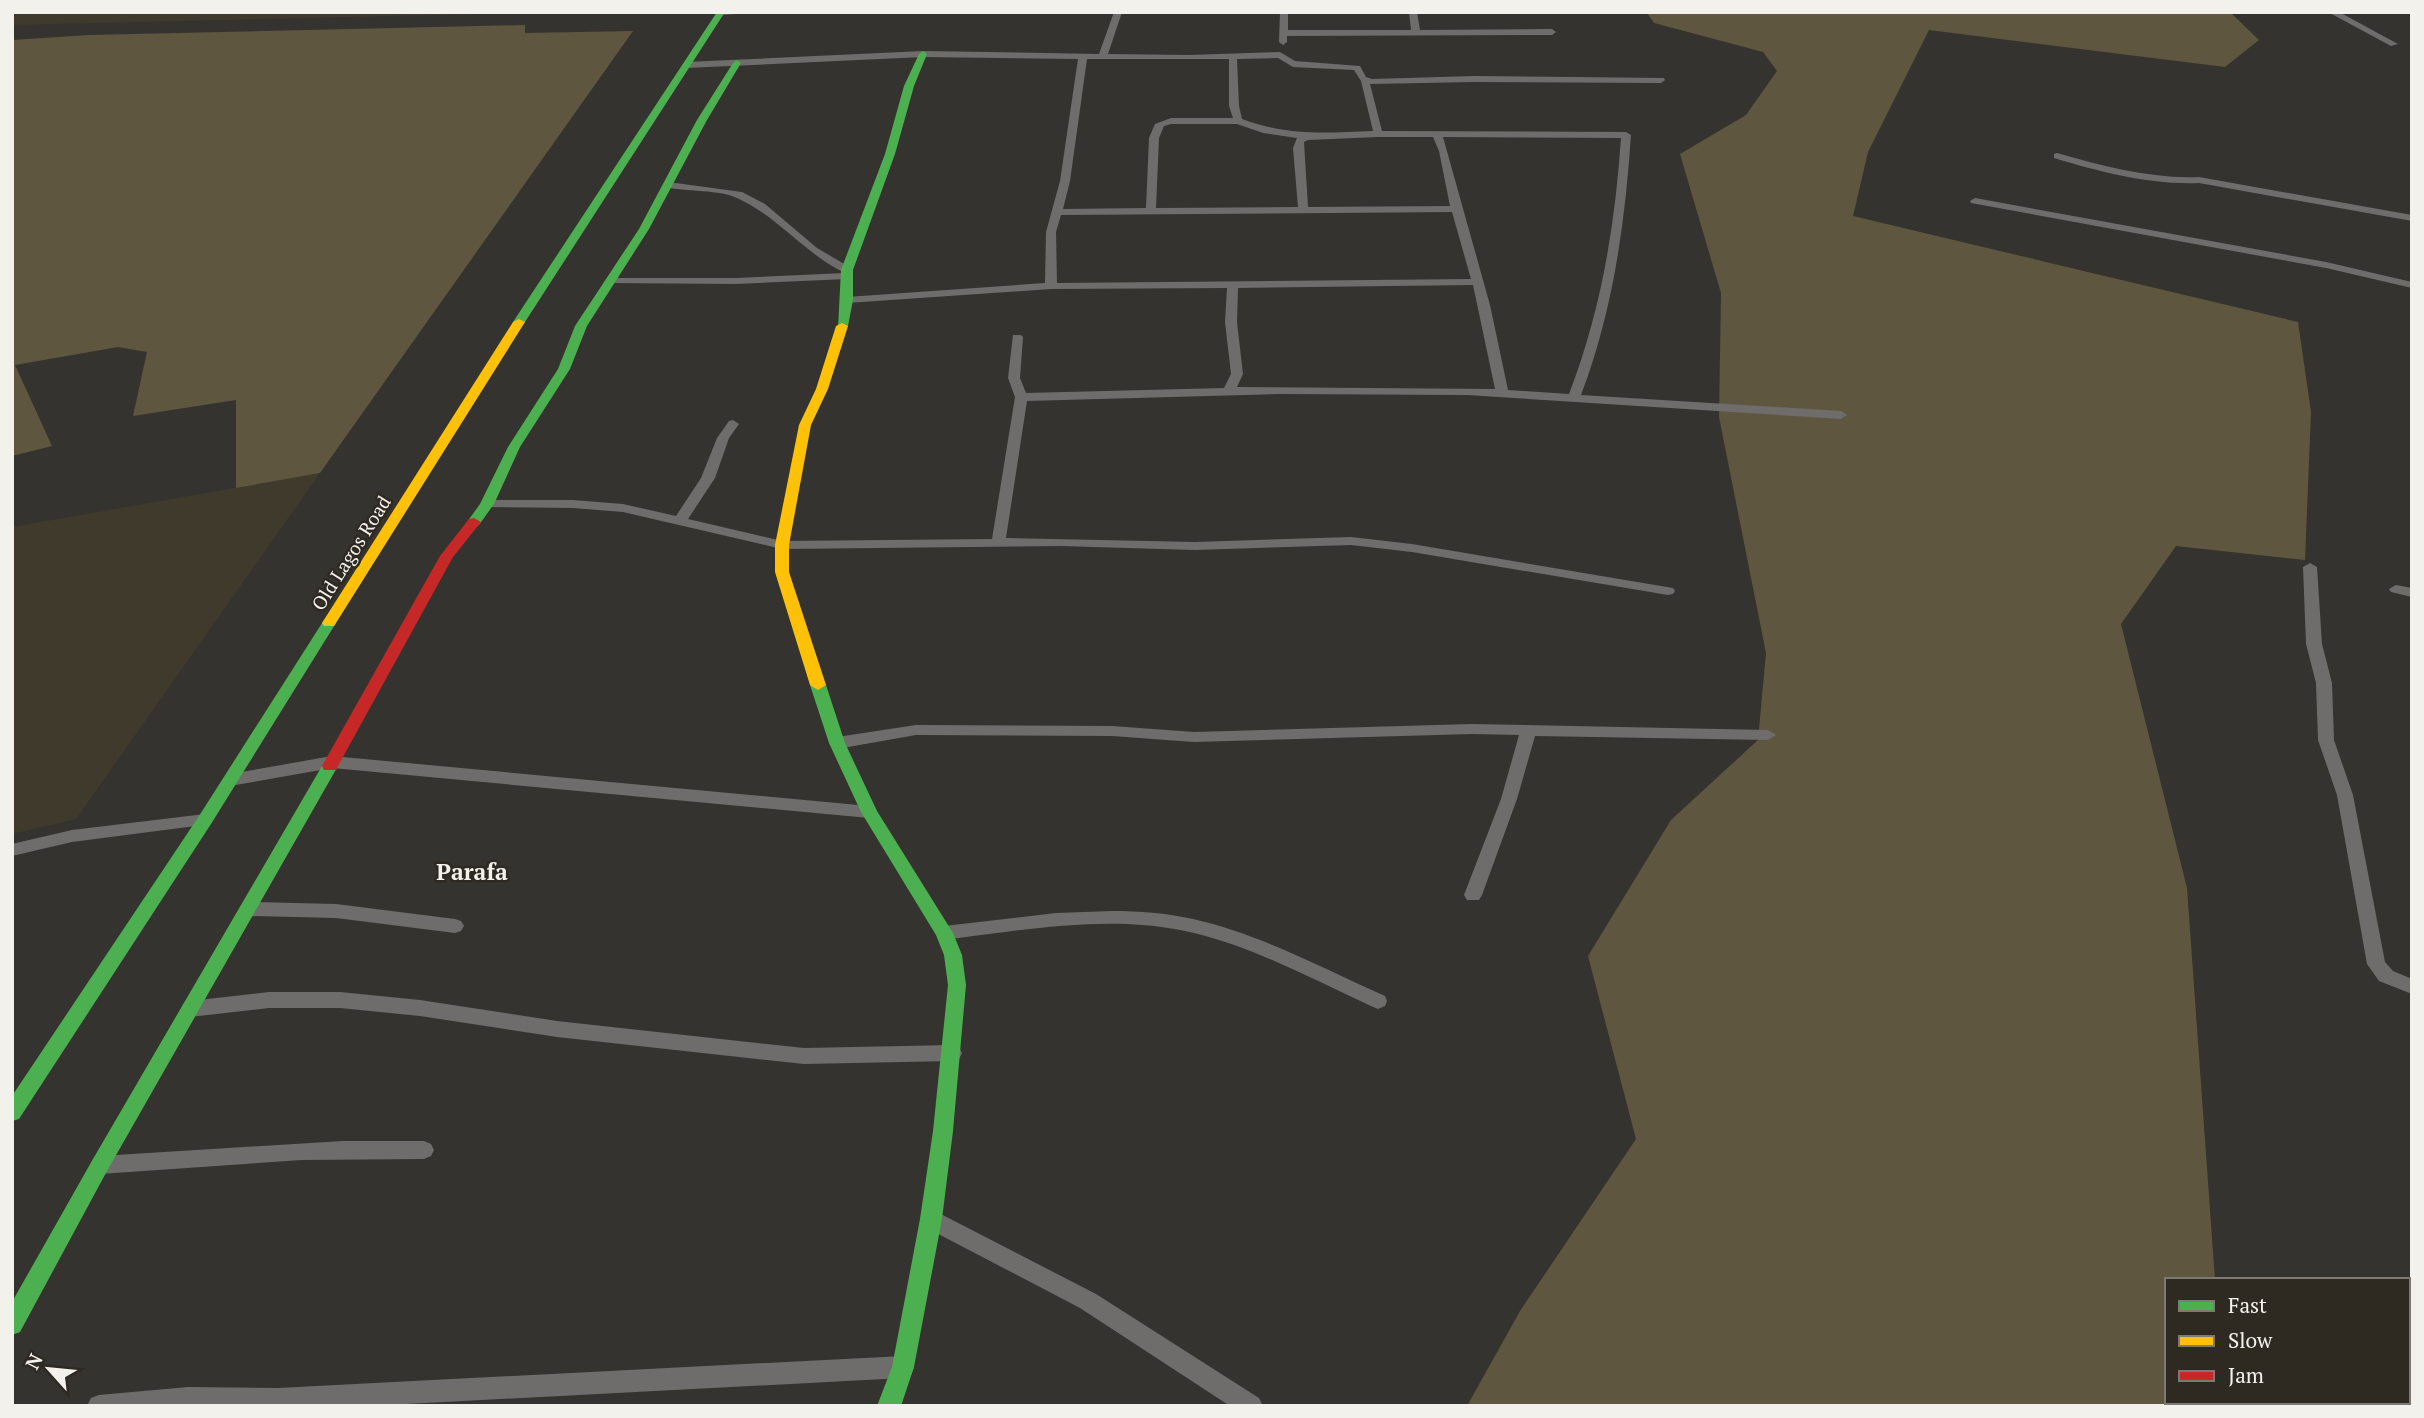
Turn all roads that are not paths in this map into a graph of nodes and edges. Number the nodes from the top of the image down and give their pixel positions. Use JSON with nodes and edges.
{"nodes":[{"id":1,"x":765,"y":12,"type":"edge"},
{"id":2,"x":1118,"y":12,"type":"edge"},
{"id":3,"x":1284,"y":12,"type":"edge"},
{"id":4,"x":1413,"y":12,"type":"edge"},
{"id":5,"x":2332,"y":12,"type":"edge"},
{"id":6,"x":720,"y":13,"type":"edge"},
{"id":7,"x":1416,"y":32,"type":"junction"},
{"id":8,"x":1552,"y":32,"type":"dead end"},
{"id":9,"x":1285,"y":33,"type":"junction"},
{"id":10,"x":2394,"y":44,"type":"dead end"},
{"id":11,"x":923,"y":54,"type":"junction"},
{"id":12,"x":1083,"y":55,"type":"junction"},
{"id":13,"x":1280,"y":55,"type":"junction"},
{"id":14,"x":1103,"y":56,"type":"junction"},
{"id":15,"x":1233,"y":56,"type":"junction"},
{"id":16,"x":737,"y":63,"type":"junction"},
{"id":17,"x":686,"y":65,"type":"junction"},
{"id":18,"x":1661,"y":80,"type":"dead end"},
{"id":19,"x":1365,"y":81,"type":"junction"},
{"id":20,"x":1238,"y":121,"type":"junction"},
{"id":21,"x":1378,"y":134,"type":"junction"},
{"id":22,"x":1437,"y":134,"type":"junction"},
{"id":23,"x":1306,"y":137,"type":"junction"},
{"id":24,"x":2057,"y":156,"type":"dead end"},
{"id":25,"x":668,"y":185,"type":"junction"},
{"id":26,"x":1975,"y":201,"type":"dead end"},
{"id":27,"x":1152,"y":209,"type":"junction"},
{"id":28,"x":1455,"y":209,"type":"junction"},
{"id":29,"x":1303,"y":211,"type":"junction"},
{"id":30,"x":1057,"y":212,"type":"junction"},
{"id":31,"x":2412,"y":218,"type":"edge"},
{"id":32,"x":847,"y":273,"type":"junction"},
{"id":33,"x":611,"y":281,"type":"junction"},
{"id":34,"x":1477,"y":282,"type":"junction"},
{"id":35,"x":1233,"y":285,"type":"junction"},
{"id":36,"x":2412,"y":285,"type":"edge"},
{"id":37,"x":1051,"y":286,"type":"junction"},
{"id":38,"x":847,"y":299,"type":"junction"},
{"id":39,"x":1017,"y":337,"type":"dead end"},
{"id":40,"x":1229,"y":391,"type":"junction"},
{"id":41,"x":1502,"y":393,"type":"junction"},
{"id":42,"x":1021,"y":397,"type":"junction"},
{"id":43,"x":1573,"y":399,"type":"junction"},
{"id":44,"x":1841,"y":415,"type":"dead end"},
{"id":45,"x":733,"y":424,"type":"dead end"},
{"id":46,"x":487,"y":504,"type":"junction"},
{"id":47,"x":679,"y":522,"type":"junction"},
{"id":48,"x":998,"y":542,"type":"junction"},
{"id":49,"x":782,"y":545,"type":"junction"},
{"id":50,"x":2309,"y":567,"type":"dead end"},
{"id":51,"x":2396,"y":589,"type":"dead end"},
{"id":52,"x":1668,"y":591,"type":"dead end"},
{"id":53,"x":2412,"y":593,"type":"edge"},
{"id":54,"x":1529,"y":729,"type":"junction"},
{"id":55,"x":1768,"y":734,"type":"dead end"},
{"id":56,"x":837,"y":743,"type":"junction"},
{"id":57,"x":332,"y":762,"type":"junction"},
{"id":58,"x":230,"y":780,"type":"junction"},
{"id":59,"x":869,"y":812,"type":"junction"},
{"id":60,"x":205,"y":820,"type":"junction"},
{"id":61,"x":12,"y":850,"type":"edge"},
{"id":62,"x":1473,"y":895,"type":"dead end"},
{"id":63,"x":248,"y":909,"type":"junction"},
{"id":64,"x":455,"y":926,"type":"dead end"},
{"id":65,"x":944,"y":933,"type":"junction"},
{"id":66,"x":2412,"y":987,"type":"edge"},
{"id":67,"x":1378,"y":1001,"type":"dead end"},
{"id":68,"x":190,"y":1009,"type":"junction"},
{"id":69,"x":952,"y":1053,"type":"junction"},
{"id":70,"x":12,"y":1113,"type":"edge"},
{"id":71,"x":424,"y":1150,"type":"dead end"},
{"id":72,"x":100,"y":1165,"type":"junction"},
{"id":73,"x":931,"y":1219,"type":"junction"},
{"id":74,"x":12,"y":1324,"type":"edge"},
{"id":75,"x":903,"y":1367,"type":"junction"},
{"id":76,"x":99,"y":1406,"type":"edge"},
{"id":77,"x":889,"y":1406,"type":"edge"},
{"id":78,"x":1251,"y":1406,"type":"edge"}],
"edges":[{"from":1,"to":6,"type":"street"},
{"from":2,"to":14,"type":"street"},
{"from":3,"to":9,"type":"street"},
{"from":4,"to":7,"type":"street"},
{"from":5,"to":10,"type":"street"},
{"from":6,"to":17,"type":"street","name":"Old Lagos Road"},
{"from":7,"to":8,"type":"street"},
{"from":7,"to":9,"type":"street"},
{"from":9,"to":13,"type":"street"},
{"from":11,"to":12,"type":"street"},
{"from":11,"to":16,"type":"street"},
{"from":11,"to":32,"type":"street"},
{"from":12,"to":14,"type":"street"},
{"from":12,"to":30,"type":"street"},
{"from":13,"to":15,"type":"street"},
{"from":13,"to":19,"type":"street"},
{"from":14,"to":15,"type":"street"},
{"from":15,"to":20,"type":"street"},
{"from":16,"to":17,"type":"street"},
{"from":16,"to":25,"type":"street"},
{"from":17,"to":58,"type":"street","name":"Old Lagos Road"},
{"from":18,"to":19,"type":"street"},
{"from":19,"to":21,"type":"street"},
{"from":20,"to":23,"type":"street"},
{"from":20,"to":27,"type":"street"},
{"from":21,"to":22,"type":"street"},
{"from":21,"to":23,"type":"street"},
{"from":22,"to":28,"type":"street"},
{"from":22,"to":43,"type":"street"},
{"from":23,"to":29,"type":"street"},
{"from":24,"to":31,"type":"street"},
{"from":25,"to":32,"type":"street"},
{"from":25,"to":33,"type":"street"},
{"from":26,"to":36,"type":"street"},
{"from":27,"to":29,"type":"street"},
{"from":27,"to":30,"type":"street"},
{"from":28,"to":29,"type":"street"},
{"from":28,"to":34,"type":"street"},
{"from":30,"to":37,"type":"street"},
{"from":32,"to":33,"type":"street"},
{"from":32,"to":38,"type":"street"},
{"from":33,"to":46,"type":"street"},
{"from":34,"to":35,"type":"street"},
{"from":34,"to":41,"type":"street"},
{"from":35,"to":37,"type":"street"},
{"from":35,"to":40,"type":"street"},
{"from":37,"to":38,"type":"street"},
{"from":38,"to":49,"type":"street"},
{"from":39,"to":42,"type":"street"},
{"from":40,"to":41,"type":"street"},
{"from":40,"to":42,"type":"street"},
{"from":41,"to":43,"type":"street"},
{"from":42,"to":48,"type":"street"},
{"from":43,"to":44,"type":"street"},
{"from":45,"to":47,"type":"street"},
{"from":46,"to":47,"type":"street"},
{"from":46,"to":57,"type":"street"},
{"from":47,"to":49,"type":"street"},
{"from":48,"to":49,"type":"street"},
{"from":48,"to":52,"type":"street"},
{"from":49,"to":56,"type":"street"},
{"from":50,"to":66,"type":"street"},
{"from":51,"to":53,"type":"street"},
{"from":54,"to":55,"type":"street"},
{"from":54,"to":56,"type":"street"},
{"from":54,"to":62,"type":"street"},
{"from":56,"to":59,"type":"street"},
{"from":57,"to":58,"type":"street"},
{"from":57,"to":59,"type":"street"},
{"from":57,"to":63,"type":"street"},
{"from":58,"to":60,"type":"street","name":"Old Lagos Road"},
{"from":59,"to":65,"type":"street"},
{"from":60,"to":61,"type":"street"},
{"from":60,"to":70,"type":"street","name":"Old Lagos Road"},
{"from":63,"to":64,"type":"street"},
{"from":63,"to":68,"type":"street"},
{"from":65,"to":67,"type":"street"},
{"from":65,"to":69,"type":"street"},
{"from":68,"to":69,"type":"street"},
{"from":68,"to":72,"type":"street"},
{"from":69,"to":73,"type":"street"},
{"from":71,"to":72,"type":"street"},
{"from":72,"to":74,"type":"street"},
{"from":73,"to":75,"type":"street"},
{"from":73,"to":78,"type":"street"},
{"from":75,"to":76,"type":"street"},
{"from":75,"to":77,"type":"street"}]}
